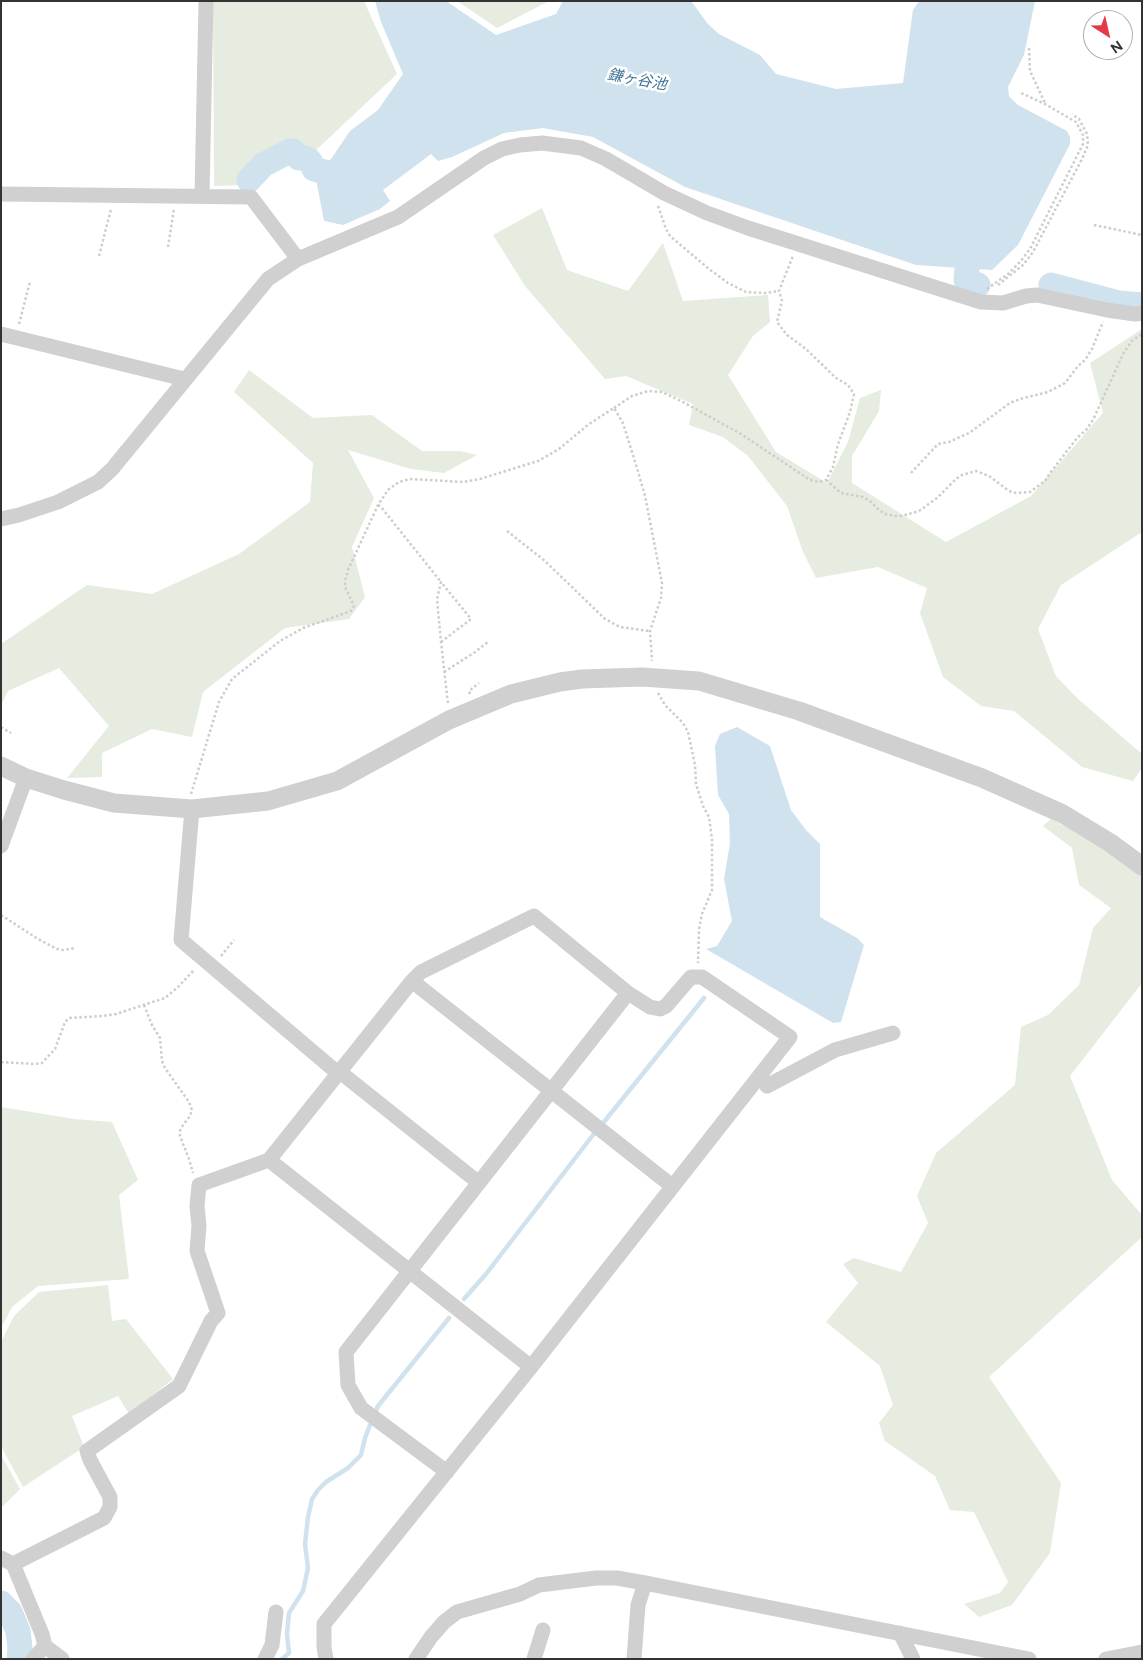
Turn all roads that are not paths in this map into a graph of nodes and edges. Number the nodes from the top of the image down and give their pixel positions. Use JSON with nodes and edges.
{"nodes":[{"id":1,"x":206,"y":1,"type":"edge"},
{"id":2,"x":1,"y":194,"type":"edge"},
{"id":3,"x":202,"y":195,"type":"junction"},
{"id":4,"x":298,"y":259,"type":"junction"},
{"id":5,"x":1142,"y":313,"type":"edge"},
{"id":6,"x":8,"y":336,"type":"edge"},
{"id":7,"x":184,"y":379,"type":"junction"},
{"id":8,"x":1,"y":519,"type":"edge"},
{"id":9,"x":1,"y":766,"type":"edge"},
{"id":10,"x":26,"y":778,"type":"junction"},
{"id":11,"x":190,"y":809,"type":"junction"},
{"id":12,"x":1,"y":846,"type":"edge"},
{"id":13,"x":1142,"y":866,"type":"edge"},
{"id":14,"x":412,"y":981,"type":"junction"},
{"id":15,"x":628,"y":993,"type":"junction"},
{"id":16,"x":892,"y":1033,"type":"dead end"},
{"id":17,"x":340,"y":1072,"type":"junction"},
{"id":18,"x":761,"y":1077,"type":"junction"},
{"id":19,"x":550,"y":1091,"type":"junction"},
{"id":20,"x":269,"y":1160,"type":"junction"},
{"id":21,"x":479,"y":1183,"type":"junction"},
{"id":22,"x":672,"y":1186,"type":"junction"},
{"id":23,"x":410,"y":1272,"type":"junction"},
{"id":24,"x":531,"y":1367,"type":"junction"},
{"id":25,"x":447,"y":1472,"type":"junction"},
{"id":26,"x":7,"y":1561,"type":"edge"},
{"id":27,"x":645,"y":1583,"type":"junction"},
{"id":28,"x":276,"y":1612,"type":"dead end"},
{"id":29,"x":543,"y":1630,"type":"dead end"},
{"id":30,"x":900,"y":1633,"type":"junction"},
{"id":31,"x":46,"y":1646,"type":"junction"},
{"id":32,"x":1142,"y":1652,"type":"edge"},
{"id":33,"x":912,"y":1658,"type":"edge"},
{"id":34,"x":34,"y":1659,"type":"edge"},
{"id":35,"x":62,"y":1659,"type":"edge"},
{"id":36,"x":265,"y":1659,"type":"edge"},
{"id":37,"x":326,"y":1659,"type":"edge"},
{"id":38,"x":416,"y":1659,"type":"edge"},
{"id":39,"x":534,"y":1659,"type":"edge"},
{"id":40,"x":634,"y":1659,"type":"edge"},
{"id":41,"x":1029,"y":1659,"type":"edge"},
{"id":42,"x":1106,"y":1659,"type":"edge"}],
"edges":[{"from":1,"to":3,"type":"street"},
{"from":2,"to":3,"type":"street"},
{"from":3,"to":4,"type":"street"},
{"from":4,"to":5,"type":"street"},
{"from":4,"to":7,"type":"street"},
{"from":6,"to":7,"type":"street"},
{"from":7,"to":8,"type":"street"},
{"from":9,"to":10,"type":"street"},
{"from":10,"to":11,"type":"street"},
{"from":10,"to":12,"type":"street"},
{"from":11,"to":13,"type":"street"},
{"from":11,"to":17,"type":"street"},
{"from":14,"to":15,"type":"street"},
{"from":14,"to":17,"type":"street"},
{"from":14,"to":19,"type":"street"},
{"from":15,"to":18,"type":"street"},
{"from":15,"to":19,"type":"street"},
{"from":16,"to":18,"type":"street"},
{"from":17,"to":20,"type":"street"},
{"from":17,"to":21,"type":"street"},
{"from":18,"to":22,"type":"street"},
{"from":19,"to":21,"type":"street"},
{"from":19,"to":22,"type":"street"},
{"from":20,"to":23,"type":"street"},
{"from":20,"to":26,"type":"street"},
{"from":21,"to":23,"type":"street"},
{"from":22,"to":24,"type":"street"},
{"from":23,"to":24,"type":"street"},
{"from":23,"to":25,"type":"street"},
{"from":24,"to":25,"type":"street"},
{"from":25,"to":37,"type":"street"},
{"from":26,"to":31,"type":"street"},
{"from":27,"to":30,"type":"street"},
{"from":27,"to":38,"type":"street"},
{"from":27,"to":40,"type":"street"},
{"from":28,"to":36,"type":"street"},
{"from":29,"to":39,"type":"street"},
{"from":30,"to":33,"type":"street"},
{"from":30,"to":41,"type":"street"},
{"from":31,"to":34,"type":"street"},
{"from":31,"to":35,"type":"street"},
{"from":32,"to":42,"type":"street"}]}
